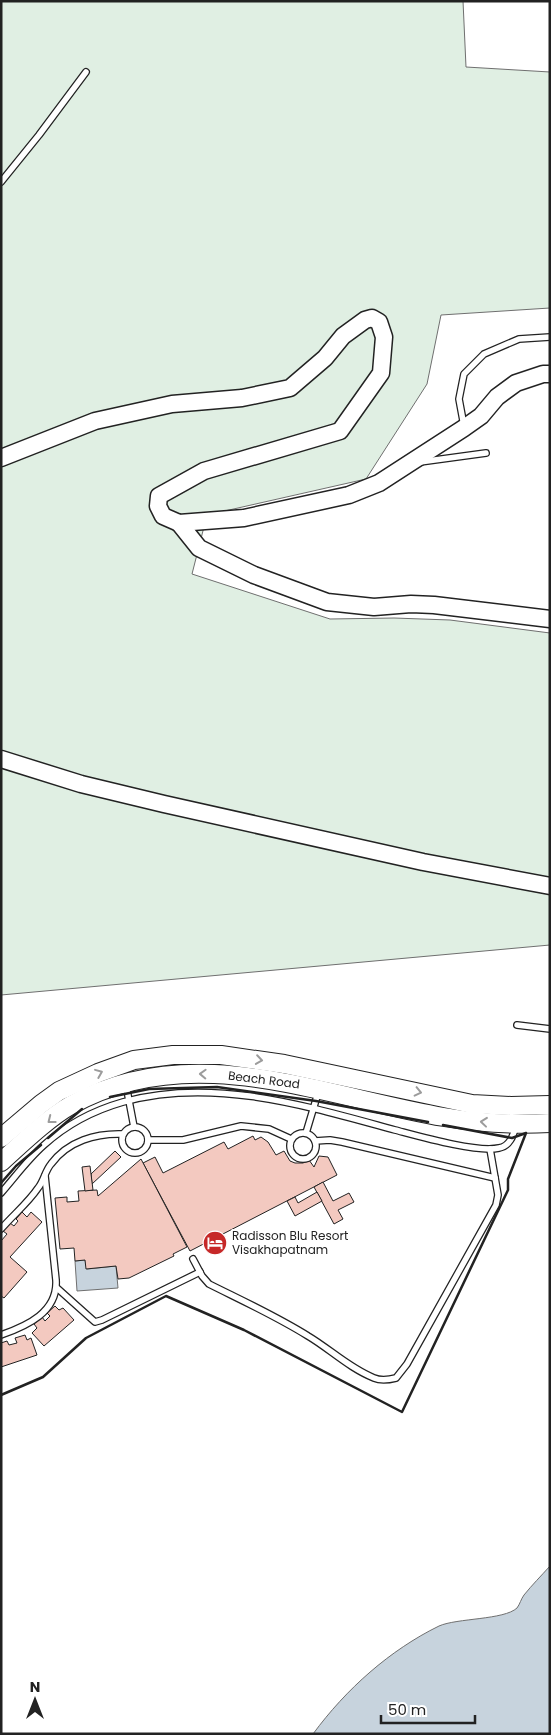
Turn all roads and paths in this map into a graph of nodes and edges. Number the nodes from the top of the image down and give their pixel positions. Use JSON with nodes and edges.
{"nodes":[{"id":1,"x":86,"y":72,"type":"dead end"},
{"id":2,"x":1,"y":182,"type":"edge"},
{"id":3,"x":550,"y":337,"type":"edge"},
{"id":4,"x":550,"y":374,"type":"edge"},
{"id":5,"x":464,"y":428,"type":"junction"},
{"id":6,"x":486,"y":453,"type":"dead end"},
{"id":7,"x":1,"y":458,"type":"edge"},
{"id":8,"x":411,"y":464,"type":"junction"},
{"id":9,"x":179,"y":523,"type":"junction"},
{"id":10,"x":550,"y":619,"type":"edge"},
{"id":11,"x":1,"y":759,"type":"edge"},
{"id":12,"x":550,"y":886,"type":"edge"},
{"id":13,"x":517,"y":1025,"type":"dead end"},
{"id":14,"x":550,"y":1028,"type":"edge"},
{"id":15,"x":366,"y":1080,"type":"junction"},
{"id":16,"x":126,"y":1083,"type":"junction"},
{"id":17,"x":320,"y":1088,"type":"junction"},
{"id":18,"x":360,"y":1098,"type":"junction"},
{"id":19,"x":130,"y":1101,"type":"junction"},
{"id":20,"x":550,"y":1105,"type":"edge"},
{"id":21,"x":314,"y":1108,"type":"junction"},
{"id":22,"x":516,"y":1124,"type":"junction"},
{"id":23,"x":550,"y":1124,"type":"edge"},
{"id":24,"x":134,"y":1127,"type":"junction"},
{"id":25,"x":306,"y":1133,"type":"junction"},
{"id":26,"x":123,"y":1134,"type":"junction"},
{"id":27,"x":1,"y":1138,"type":"edge"},
{"id":28,"x":291,"y":1139,"type":"junction"},
{"id":29,"x":148,"y":1140,"type":"junction"},
{"id":30,"x":315,"y":1141,"type":"junction"},
{"id":31,"x":490,"y":1149,"type":"junction"},
{"id":32,"x":1,"y":1162,"type":"edge"},
{"id":33,"x":45,"y":1176,"type":"junction"},
{"id":34,"x":495,"y":1178,"type":"junction"},
{"id":35,"x":1,"y":1193,"type":"edge"},
{"id":36,"x":1,"y":1228,"type":"edge"},
{"id":37,"x":193,"y":1259,"type":"dead end"},
{"id":38,"x":200,"y":1272,"type":"junction"},
{"id":39,"x":57,"y":1288,"type":"junction"},
{"id":40,"x":1,"y":1335,"type":"edge"}],
"edges":[{"from":1,"to":2,"type":"lane"},
{"from":3,"to":5,"type":"lane"},
{"from":4,"to":5,"type":"street"},
{"from":5,"to":8,"type":"street"},
{"from":6,"to":8,"type":"lane"},
{"from":7,"to":9,"type":"street"},
{"from":8,"to":9,"type":"street"},
{"from":9,"to":10,"type":"street"},
{"from":11,"to":12,"type":"street"},
{"from":13,"to":14,"type":"lane"},
{"from":15,"to":18,"type":"main road"},
{"from":15,"to":20,"type":"main road","one_way":true},
{"from":27,"to":15,"type":"main road","one_way":true},
{"from":17,"to":16,"type":"main road","name":"Beach Road","one_way":true},
{"from":16,"to":19,"type":"lane"},
{"from":16,"to":32,"type":"main road","name":"Beach Road","one_way":true},
{"from":17,"to":18,"type":"main road","name":"Beach Road"},
{"from":17,"to":21,"type":"lane"},
{"from":22,"to":18,"type":"main road","name":"Beach Road","one_way":true},
{"from":19,"to":21,"type":"lane"},
{"from":19,"to":24,"type":"lane"},
{"from":19,"to":35,"type":"lane"},
{"from":21,"to":25,"type":"lane"},
{"from":21,"to":31,"type":"lane"},
{"from":22,"to":23,"type":"main road","name":"Beach Road"},
{"from":22,"to":31,"type":"lane"},
{"from":24,"to":26,"type":"lane"},
{"from":24,"to":29,"type":"lane"},
{"from":25,"to":28,"type":"lane"},
{"from":25,"to":30,"type":"lane"},
{"from":26,"to":29,"type":"lane"},
{"from":26,"to":33,"type":"lane"},
{"from":28,"to":29,"type":"lane"},
{"from":28,"to":30,"type":"lane"},
{"from":30,"to":34,"type":"lane"},
{"from":31,"to":34,"type":"lane"},
{"from":33,"to":36,"type":"lane"},
{"from":33,"to":39,"type":"lane"},
{"from":34,"to":38,"type":"lane"},
{"from":37,"to":38,"type":"lane"},
{"from":38,"to":39,"type":"lane"},
{"from":39,"to":40,"type":"lane"}]}
